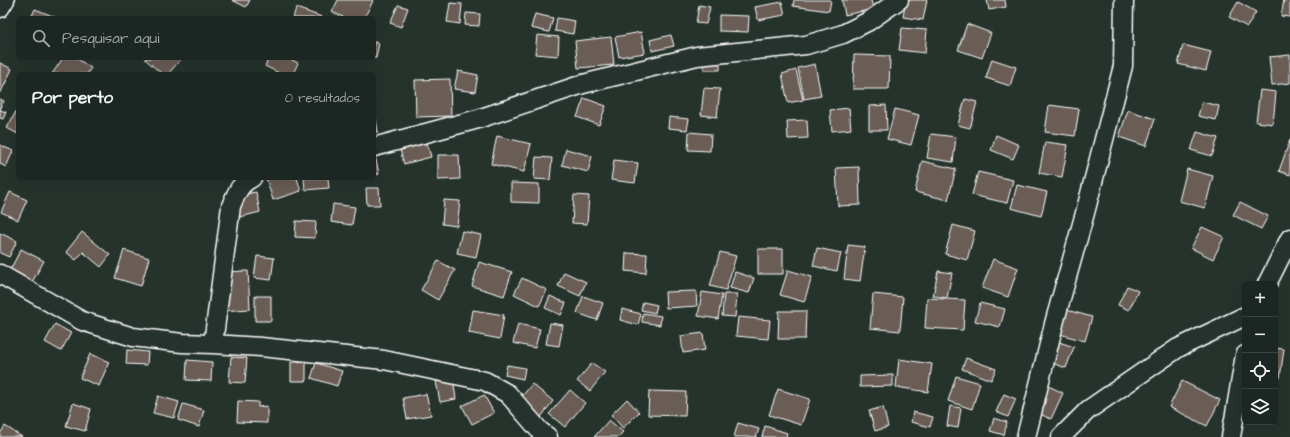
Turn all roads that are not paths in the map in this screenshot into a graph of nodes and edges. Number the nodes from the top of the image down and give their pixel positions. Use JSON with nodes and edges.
{"nodes":[{"id":1,"x":5,"y":0,"type":"edge"},
{"id":2,"x":899,"y":0,"type":"edge"},
{"id":3,"x":1124,"y":0,"type":"edge"},
{"id":4,"x":0,"y":8,"type":"edge"},
{"id":5,"x":376,"y":146,"type":"edge"},
{"id":6,"x":248,"y":180,"type":"edge"},
{"id":7,"x":1290,"y":238,"type":"edge"},
{"id":8,"x":0,"y":274,"type":"edge"},
{"id":9,"x":1268,"y":281,"type":"edge"},
{"id":10,"x":1243,"y":317,"type":"edge"},
{"id":11,"x":213,"y":344,"type":"junction"},
{"id":12,"x":1242,"y":373,"type":"edge"},
{"id":13,"x":548,"y":437,"type":"edge"},
{"id":14,"x":1026,"y":437,"type":"edge"},
{"id":15,"x":1061,"y":437,"type":"edge"},
{"id":16,"x":1231,"y":437,"type":"edge"}],
"edges":[{"from":1,"to":4,"type":"street"},
{"from":2,"to":5,"type":"street"},
{"from":3,"to":14,"type":"street"},
{"from":6,"to":11,"type":"street"},
{"from":7,"to":9,"type":"street"},
{"from":8,"to":11,"type":"street"},
{"from":10,"to":15,"type":"street"},
{"from":11,"to":13,"type":"street"},
{"from":12,"to":16,"type":"street"}]}
